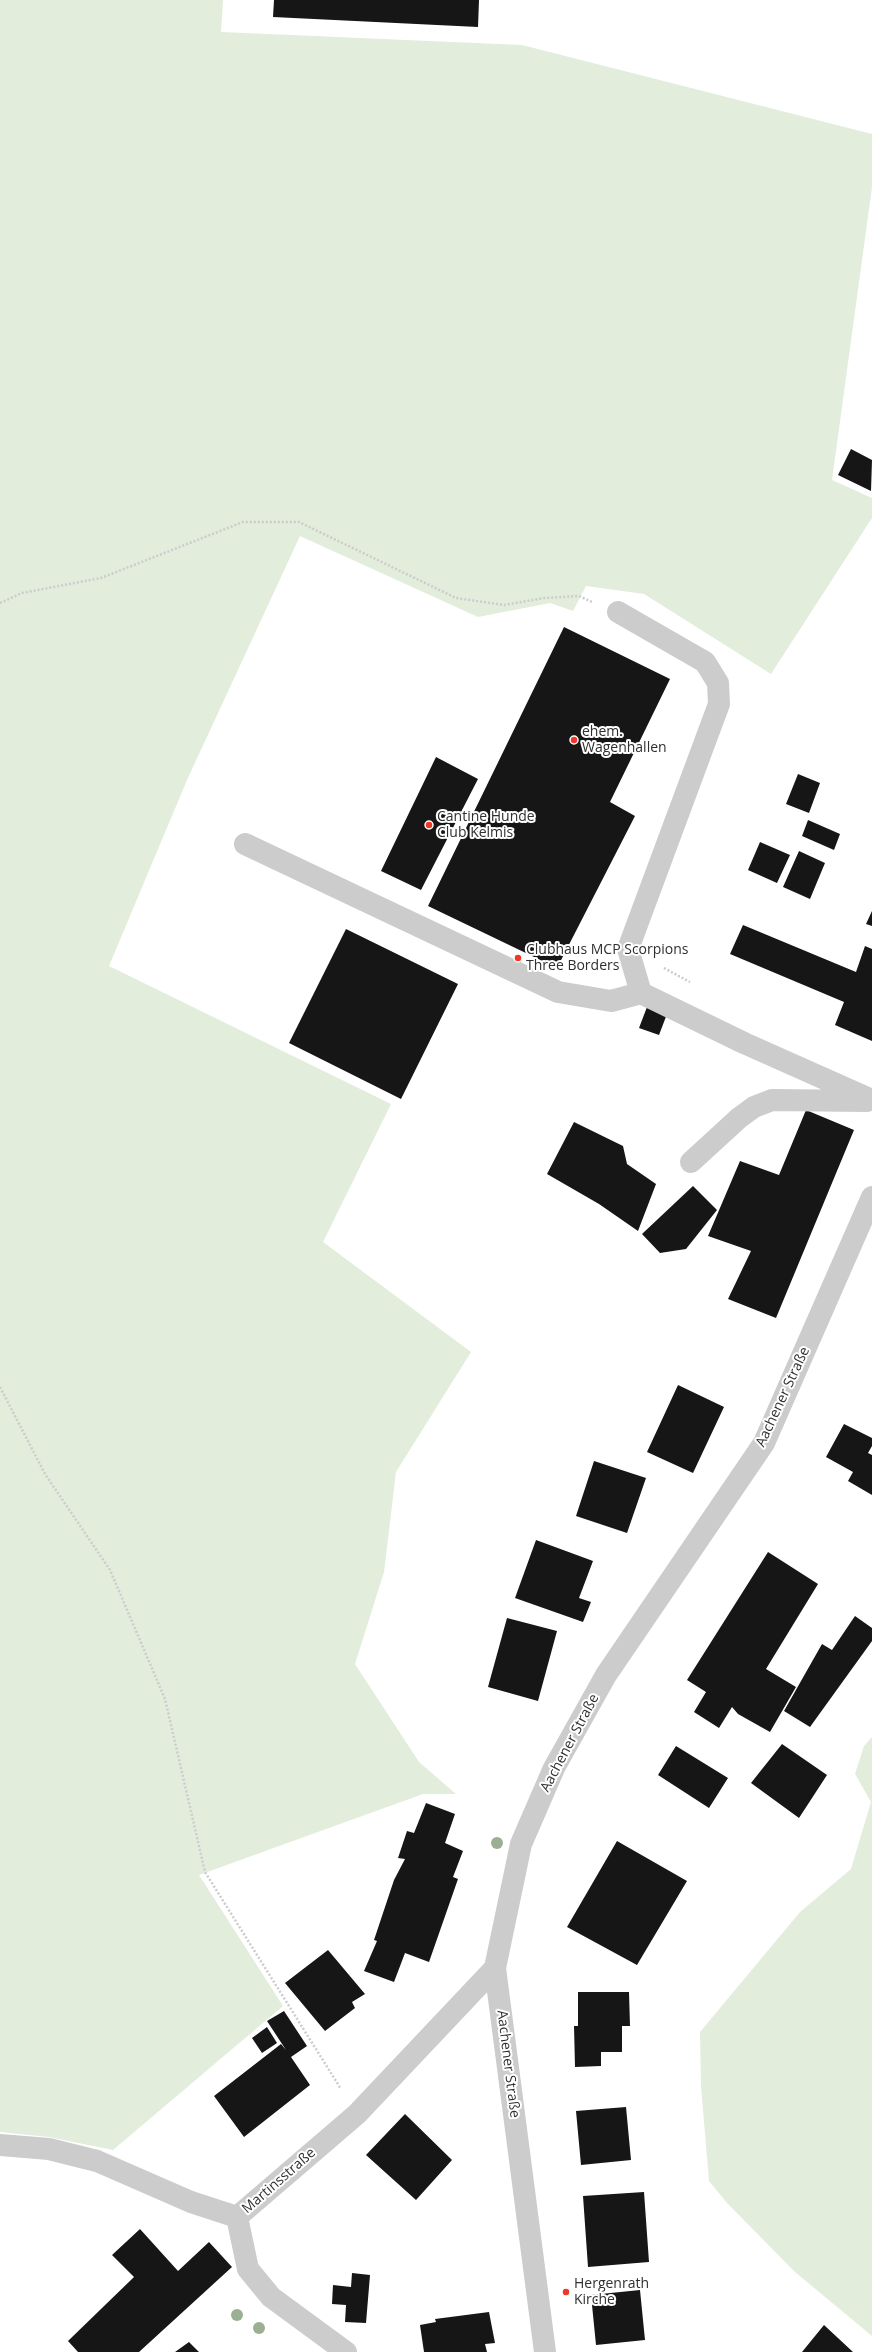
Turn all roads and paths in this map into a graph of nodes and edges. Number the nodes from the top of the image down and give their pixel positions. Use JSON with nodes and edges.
{"nodes":[{"id":1,"x":0,"y":603,"type":"edge"},
{"id":2,"x":618,"y":612,"type":"joint"},
{"id":3,"x":245,"y":844,"type":"dead end"},
{"id":4,"x":641,"y":993,"type":"junction"},
{"id":5,"x":872,"y":1100,"type":"edge"},
{"id":6,"x":690,"y":1162,"type":"dead end"},
{"id":7,"x":872,"y":1197,"type":"edge"},
{"id":8,"x":0,"y":1387,"type":"edge"},
{"id":9,"x":495,"y":1968,"type":"junction"},
{"id":10,"x":357,"y":2114,"type":"junction"},
{"id":11,"x":0,"y":2145,"type":"edge"},
{"id":12,"x":237,"y":2217,"type":"junction"},
{"id":13,"x":346,"y":2352,"type":"edge"},
{"id":14,"x":544,"y":2352,"type":"edge"}],
"edges":[{"from":1,"to":2,"type":"path"},
{"from":2,"to":4,"type":"street"},
{"from":3,"to":4,"type":"street"},
{"from":4,"to":5,"type":"street"},
{"from":5,"to":6,"type":"street"},
{"from":7,"to":9,"type":"street","name":"Aachener Straße"},
{"from":8,"to":10,"type":"path"},
{"from":9,"to":10,"type":"street","name":"Martinsstraße"},
{"from":9,"to":14,"type":"street","name":"Aachener Straße"},
{"from":10,"to":12,"type":"street","name":"Martinsstraße"},
{"from":11,"to":12,"type":"street","name":"Martinsstraße"},
{"from":12,"to":13,"type":"street"}]}
